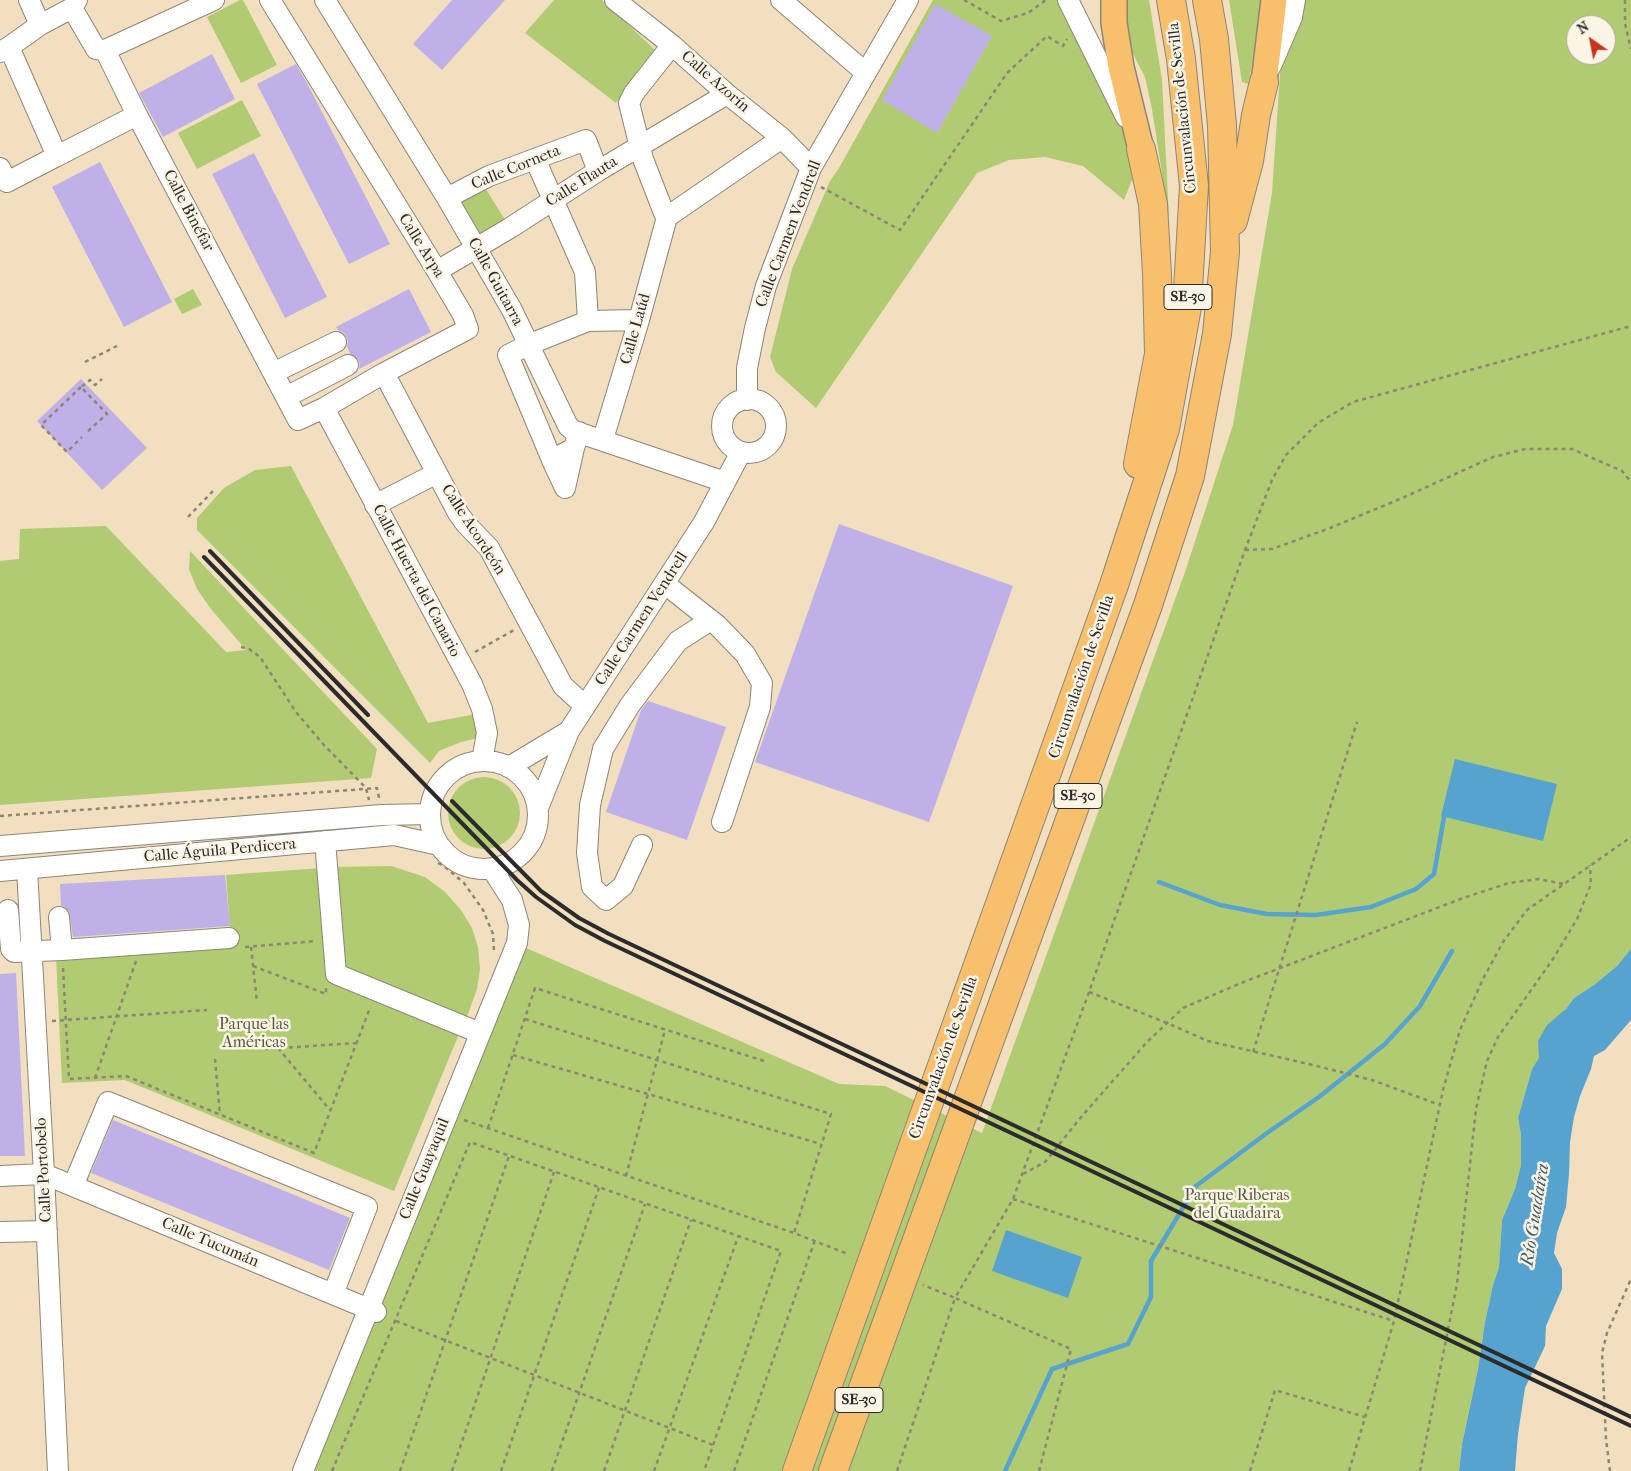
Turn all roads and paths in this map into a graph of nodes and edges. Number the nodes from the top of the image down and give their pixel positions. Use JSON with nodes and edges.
{"nodes":[{"id":1,"x":29,"y":0,"type":"edge"},
{"id":2,"x":214,"y":0,"type":"edge"},
{"id":3,"x":270,"y":0,"type":"edge"},
{"id":4,"x":325,"y":0,"type":"edge"},
{"id":5,"x":615,"y":0,"type":"edge"},
{"id":6,"x":781,"y":0,"type":"edge"},
{"id":7,"x":908,"y":0,"type":"edge"},
{"id":8,"x":964,"y":0,"type":"edge"},
{"id":9,"x":1046,"y":0,"type":"edge"},
{"id":10,"x":1068,"y":0,"type":"edge"},
{"id":11,"x":1114,"y":0,"type":"edge"},
{"id":12,"x":1171,"y":0,"type":"edge"},
{"id":13,"x":1207,"y":0,"type":"edge"},
{"id":14,"x":1274,"y":0,"type":"edge"},
{"id":15,"x":1295,"y":0,"type":"edge"},
{"id":16,"x":1625,"y":0,"type":"edge"},
{"id":17,"x":75,"y":4,"type":"edge"},
{"id":18,"x":40,"y":25,"type":"junction"},
{"id":19,"x":1067,"y":39,"type":"dead end"},
{"id":20,"x":672,"y":46,"type":"junction"},
{"id":21,"x":5,"y":49,"type":"edge"},
{"id":22,"x":1631,"y":49,"type":"edge"},
{"id":23,"x":105,"y":50,"type":"junction"},
{"id":24,"x":866,"y":73,"type":"junction"},
{"id":25,"x":1264,"y":82,"type":"junction"},
{"id":26,"x":727,"y":94,"type":"junction"},
{"id":27,"x":137,"y":115,"type":"junction"},
{"id":28,"x":782,"y":138,"type":"junction"},
{"id":29,"x":639,"y":147,"type":"junction"},
{"id":30,"x":1141,"y":149,"type":"junction"},
{"id":31,"x":57,"y":156,"type":"junction"},
{"id":32,"x":535,"y":159,"type":"junction"},
{"id":33,"x":811,"y":168,"type":"junction"},
{"id":34,"x":598,"y":171,"type":"junction"},
{"id":35,"x":4,"y":175,"type":"edge"},
{"id":36,"x":447,"y":198,"type":"junction"},
{"id":37,"x":553,"y":199,"type":"junction"},
{"id":38,"x":668,"y":218,"type":"junction"},
{"id":39,"x":476,"y":248,"type":"junction"},
{"id":40,"x":1225,"y":252,"type":"junction"},
{"id":41,"x":438,"y":271,"type":"junction"},
{"id":42,"x":639,"y":320,"type":"junction"},
{"id":43,"x":588,"y":321,"type":"junction"},
{"id":44,"x":1631,"y":326,"type":"edge"},
{"id":45,"x":336,"y":342,"type":"dead end"},
{"id":46,"x":530,"y":344,"type":"junction"},
{"id":47,"x":117,"y":346,"type":"dead end"},
{"id":48,"x":85,"y":362,"type":"dead end"},
{"id":49,"x":348,"y":365,"type":"dead end"},
{"id":50,"x":273,"y":373,"type":"junction"},
{"id":51,"x":384,"y":373,"type":"junction"},
{"id":52,"x":102,"y":379,"type":"dead end"},
{"id":53,"x":81,"y":387,"type":"junction"},
{"id":54,"x":286,"y":397,"type":"junction"},
{"id":55,"x":747,"y":400,"type":"junction"},
{"id":56,"x":324,"y":408,"type":"junction"},
{"id":57,"x":298,"y":420,"type":"joint"},
{"id":58,"x":88,"y":431,"type":"dead end"},
{"id":59,"x":82,"y":437,"type":"dead end"},
{"id":60,"x":603,"y":439,"type":"junction"},
{"id":61,"x":577,"y":440,"type":"junction"},
{"id":62,"x":740,"y":452,"type":"junction"},
{"id":63,"x":552,"y":460,"type":"junction"},
{"id":64,"x":437,"y":473,"type":"junction"},
{"id":65,"x":725,"y":482,"type":"junction"},
{"id":66,"x":1631,"y":482,"type":"edge"},
{"id":67,"x":213,"y":491,"type":"dead end"},
{"id":68,"x":375,"y":505,"type":"junction"},
{"id":69,"x":188,"y":517,"type":"dead end"},
{"id":70,"x":1245,"y":550,"type":"junction"},
{"id":71,"x":665,"y":584,"type":"junction"},
{"id":72,"x":1114,"y":585,"type":"junction"},
{"id":73,"x":711,"y":620,"type":"junction"},
{"id":74,"x":529,"y":622,"type":"junction"},
{"id":75,"x":241,"y":646,"type":"dead end"},
{"id":76,"x":459,"y":660,"type":"junction"},
{"id":77,"x":585,"y":706,"type":"junction"},
{"id":78,"x":1357,"y":722,"type":"dead end"},
{"id":79,"x":569,"y":732,"type":"junction"},
{"id":80,"x":482,"y":761,"type":"junction"},
{"id":81,"x":509,"y":767,"type":"junction"},
{"id":82,"x":366,"y":788,"type":"junction"},
{"id":83,"x":380,"y":804,"type":"dead end"},
{"id":84,"x":371,"y":805,"type":"dead end"},
{"id":85,"x":538,"y":808,"type":"junction"},
{"id":86,"x":430,"y":814,"type":"junction"},
{"id":87,"x":0,"y":816,"type":"edge"},
{"id":88,"x":722,"y":822,"type":"dead end"},
{"id":89,"x":1631,"y":837,"type":"edge"},
{"id":90,"x":325,"y":841,"type":"junction"},
{"id":91,"x":642,"y":845,"type":"dead end"},
{"id":92,"x":0,"y":846,"type":"edge"},
{"id":93,"x":437,"y":854,"type":"junction"},
{"id":94,"x":1590,"y":866,"type":"junction"},
{"id":95,"x":27,"y":869,"type":"junction"},
{"id":96,"x":492,"y":869,"type":"junction"},
{"id":97,"x":0,"y":870,"type":"edge"},
{"id":98,"x":1564,"y":884,"type":"junction"},
{"id":99,"x":8,"y":910,"type":"dead end"},
{"id":100,"x":59,"y":917,"type":"dead end"},
{"id":101,"x":229,"y":938,"type":"dead end"},
{"id":102,"x":251,"y":947,"type":"dead end"},
{"id":103,"x":32,"y":952,"type":"junction"},
{"id":104,"x":494,"y":953,"type":"dead end"},
{"id":105,"x":62,"y":956,"type":"junction"},
{"id":106,"x":138,"y":956,"type":"dead end"},
{"id":107,"x":253,"y":966,"type":"junction"},
{"id":108,"x":1280,"y":968,"type":"junction"},
{"id":109,"x":1088,"y":992,"type":"junction"},
{"id":110,"x":326,"y":994,"type":"dead end"},
{"id":111,"x":257,"y":1002,"type":"dead end"},
{"id":112,"x":371,"y":1008,"type":"dead end"},
{"id":113,"x":207,"y":1010,"type":"dead end"},
{"id":114,"x":117,"y":1016,"type":"junction"},
{"id":115,"x":524,"y":1019,"type":"junction"},
{"id":116,"x":66,"y":1020,"type":"junction"},
{"id":117,"x":36,"y":1022,"type":"junction"},
{"id":118,"x":1167,"y":1023,"type":"junction"},
{"id":119,"x":666,"y":1030,"type":"junction"},
{"id":120,"x":480,"y":1033,"type":"junction"},
{"id":121,"x":357,"y":1042,"type":"junction"},
{"id":122,"x":278,"y":1048,"type":"junction"},
{"id":123,"x":265,"y":1049,"type":"dead end"},
{"id":124,"x":1253,"y":1052,"type":"junction"},
{"id":125,"x":512,"y":1055,"type":"junction"},
{"id":126,"x":215,"y":1059,"type":"dead end"},
{"id":127,"x":656,"y":1060,"type":"junction"},
{"id":128,"x":764,"y":1061,"type":"dead end"},
{"id":129,"x":95,"y":1078,"type":"junction"},
{"id":130,"x":648,"y":1094,"type":"junction"},
{"id":131,"x":1440,"y":1105,"type":"junction"},
{"id":132,"x":330,"y":1111,"type":"junction"},
{"id":133,"x":448,"y":1114,"type":"junction"},
{"id":134,"x":220,"y":1115,"type":"junction"},
{"id":135,"x":91,"y":1121,"type":"dead end"},
{"id":136,"x":488,"y":1128,"type":"junction"},
{"id":137,"x":821,"y":1144,"type":"junction"},
{"id":138,"x":509,"y":1156,"type":"junction"},
{"id":139,"x":554,"y":1172,"type":"junction"},
{"id":140,"x":44,"y":1174,"type":"junction"},
{"id":141,"x":1022,"y":1175,"type":"junction"},
{"id":142,"x":0,"y":1176,"type":"edge"},
{"id":143,"x":626,"y":1176,"type":"junction"},
{"id":144,"x":69,"y":1184,"type":"junction"},
{"id":145,"x":599,"y":1188,"type":"junction"},
{"id":146,"x":1013,"y":1199,"type":"junction"},
{"id":147,"x":645,"y":1204,"type":"junction"},
{"id":148,"x":691,"y":1220,"type":"junction"},
{"id":149,"x":47,"y":1231,"type":"junction"},
{"id":150,"x":0,"y":1232,"type":"edge"},
{"id":151,"x":794,"y":1233,"type":"junction"},
{"id":152,"x":366,"y":1234,"type":"dead end"},
{"id":153,"x":739,"y":1236,"type":"junction"},
{"id":154,"x":814,"y":1240,"type":"junction"},
{"id":155,"x":848,"y":1254,"type":"dead end"},
{"id":156,"x":1631,"y":1279,"type":"edge"},
{"id":157,"x":919,"y":1283,"type":"dead end"},
{"id":158,"x":336,"y":1295,"type":"junction"},
{"id":159,"x":955,"y":1298,"type":"junction"},
{"id":160,"x":372,"y":1310,"type":"junction"},
{"id":161,"x":395,"y":1321,"type":"junction"},
{"id":162,"x":1394,"y":1321,"type":"junction"},
{"id":163,"x":445,"y":1340,"type":"junction"},
{"id":164,"x":491,"y":1357,"type":"junction"},
{"id":165,"x":534,"y":1374,"type":"junction"},
{"id":166,"x":580,"y":1392,"type":"junction"},
{"id":167,"x":626,"y":1410,"type":"junction"},
{"id":168,"x":1365,"y":1417,"type":"junction"},
{"id":169,"x":670,"y":1428,"type":"junction"},
{"id":170,"x":713,"y":1445,"type":"junction"},
{"id":171,"x":58,"y":1471,"type":"edge"},
{"id":172,"x":303,"y":1471,"type":"edge"},
{"id":173,"x":332,"y":1471,"type":"edge"},
{"id":174,"x":400,"y":1471,"type":"edge"},
{"id":175,"x":452,"y":1471,"type":"edge"},
{"id":176,"x":501,"y":1471,"type":"edge"},
{"id":177,"x":552,"y":1471,"type":"edge"},
{"id":178,"x":604,"y":1471,"type":"edge"},
{"id":179,"x":654,"y":1471,"type":"edge"},
{"id":180,"x":704,"y":1471,"type":"edge"},
{"id":181,"x":734,"y":1471,"type":"edge"},
{"id":182,"x":797,"y":1471,"type":"edge"},
{"id":183,"x":833,"y":1471,"type":"edge"},
{"id":184,"x":898,"y":1471,"type":"edge"},
{"id":185,"x":1039,"y":1471,"type":"edge"},
{"id":186,"x":1250,"y":1471,"type":"edge"},
{"id":187,"x":1349,"y":1471,"type":"edge"},
{"id":188,"x":1420,"y":1471,"type":"edge"},
{"id":189,"x":1610,"y":1471,"type":"edge"}],
"edges":[{"from":1,"to":18,"type":"street"},
{"from":2,"to":23,"type":"street"},
{"from":3,"to":41,"type":"street","name":"Calle Arpa"},
{"from":4,"to":36,"type":"street","name":"Calle Guitarra"},
{"from":5,"to":20,"type":"street","name":"Calle Azorín"},
{"from":6,"to":24,"type":"street"},
{"from":7,"to":24,"type":"street","name":"Calle Carmen Vendrell"},
{"from":8,"to":9,"type":"path"},
{"from":10,"to":30,"type":"street"},
{"from":11,"to":30,"type":"main road"},
{"from":12,"to":72,"type":"highway","name":"Circunvalación de Sevilla","number":"SE-30"},
{"from":13,"to":40,"type":"highway","name":"Circunvalación de Sevilla","number":"SE-30"},
{"from":14,"to":25,"type":"main road"},
{"from":15,"to":25,"type":"street"},
{"from":16,"to":22,"type":"path"},
{"from":17,"to":18,"type":"street"},
{"from":17,"to":23,"type":"street","name":"Calle Binéfar"},
{"from":18,"to":21,"type":"street"},
{"from":19,"to":33,"type":"path"},
{"from":20,"to":26,"type":"street","name":"Calle Azorín"},
{"from":20,"to":29,"type":"street"},
{"from":21,"to":31,"type":"street"},
{"from":23,"to":27,"type":"street","name":"Calle Binéfar"},
{"from":24,"to":33,"type":"street","name":"Calle Carmen Vendrell"},
{"from":25,"to":40,"type":"highway"},
{"from":26,"to":28,"type":"street","name":"Calle Azorín"},
{"from":26,"to":29,"type":"street","name":"Calle Flauta"},
{"from":27,"to":31,"type":"street"},
{"from":27,"to":50,"type":"street","name":"Calle Binéfar"},
{"from":28,"to":33,"type":"street","name":"Calle Azorín"},
{"from":28,"to":38,"type":"street"},
{"from":29,"to":34,"type":"street","name":"Calle Flauta"},
{"from":29,"to":38,"type":"street"},
{"from":30,"to":72,"type":"highway"},
{"from":31,"to":35,"type":"street"},
{"from":32,"to":34,"type":"street","name":"Calle Corneta"},
{"from":32,"to":36,"type":"street","name":"Calle Corneta"},
{"from":32,"to":37,"type":"street"},
{"from":33,"to":55,"type":"street","name":"Calle Carmen Vendrell"},
{"from":34,"to":37,"type":"street","name":"Calle Flauta"},
{"from":36,"to":39,"type":"street","name":"Calle Guitarra"},
{"from":37,"to":39,"type":"street","name":"Calle Flauta"},
{"from":37,"to":43,"type":"street"},
{"from":38,"to":42,"type":"street","name":"Calle Laúd"},
{"from":39,"to":41,"type":"street","name":"Calle Flauta"},
{"from":39,"to":46,"type":"street","name":"Calle Guitarra"},
{"from":40,"to":183,"type":"highway","name":"Circunvalación de Sevilla","number":"SE-30"},
{"from":41,"to":51,"type":"street","name":"Calle Arpa"},
{"from":42,"to":43,"type":"street"},
{"from":42,"to":60,"type":"street","name":"Calle Laúd"},
{"from":43,"to":46,"type":"street"},
{"from":44,"to":70,"type":"path"},
{"from":45,"to":50,"type":"street"},
{"from":46,"to":61,"type":"street","name":"Calle Guitarra"},
{"from":46,"to":63,"type":"street"},
{"from":47,"to":48,"type":"path"},
{"from":49,"to":54,"type":"street"},
{"from":50,"to":54,"type":"street","name":"Calle Binéfar"},
{"from":51,"to":56,"type":"street","name":"Calle Arpa"},
{"from":51,"to":64,"type":"street","name":"Calle Acordeón"},
{"from":52,"to":53,"type":"path"},
{"from":53,"to":58,"type":"path"},
{"from":53,"to":59,"type":"path"},
{"from":54,"to":57,"type":"street","name":"Calle Binéfar"},
{"from":55,"to":62,"type":"street"},
{"from":55,"to":62,"type":"street"},
{"from":56,"to":57,"type":"street","name":"Calle Arpa"},
{"from":56,"to":68,"type":"street","name":"Calle Huerta del Canario"},
{"from":60,"to":61,"type":"street","name":"Calle Guitarra"},
{"from":60,"to":65,"type":"street","name":"Calle Guitarra"},
{"from":61,"to":63,"type":"street"},
{"from":61,"to":63,"type":"street"},
{"from":62,"to":65,"type":"street","name":"Calle Carmen Vendrell"},
{"from":64,"to":68,"type":"street"},
{"from":64,"to":74,"type":"street","name":"Calle Acordeón"},
{"from":65,"to":71,"type":"street","name":"Calle Carmen Vendrell"},
{"from":66,"to":70,"type":"path"},
{"from":67,"to":69,"type":"path"},
{"from":68,"to":76,"type":"street","name":"Calle Huerta del Canario"},
{"from":70,"to":109,"type":"path"},
{"from":71,"to":73,"type":"street"},
{"from":71,"to":77,"type":"street","name":"Calle Carmen Vendrell"},
{"from":72,"to":182,"type":"highway","name":"Circunvalación de Sevilla","number":"SE-30"},
{"from":73,"to":88,"type":"street"},
{"from":73,"to":91,"type":"street"},
{"from":74,"to":76,"type":"path"},
{"from":74,"to":77,"type":"street","name":"Calle Acordeón"},
{"from":75,"to":82,"type":"path"},
{"from":76,"to":80,"type":"street","name":"Calle Huerta del Canario"},
{"from":77,"to":79,"type":"street","name":"Calle Carmen Vendrell"},
{"from":78,"to":108,"type":"path"},
{"from":79,"to":81,"type":"street","name":"Calle Carmen Vendrell"},
{"from":79,"to":85,"type":"street","name":"Calle Carmen Vendrell"},
{"from":80,"to":81,"type":"street"},
{"from":80,"to":86,"type":"street"},
{"from":81,"to":85,"type":"street"},
{"from":82,"to":83,"type":"path"},
{"from":82,"to":84,"type":"path"},
{"from":82,"to":87,"type":"path"},
{"from":85,"to":96,"type":"street"},
{"from":86,"to":92,"type":"street","name":"Calle Águila Perdicera"},
{"from":86,"to":93,"type":"street"},
{"from":89,"to":94,"type":"path"},
{"from":90,"to":93,"type":"street","name":"Calle Águila Perdicera"},
{"from":90,"to":95,"type":"street","name":"Calle Águila Perdicera"},
{"from":90,"to":120,"type":"street"},
{"from":93,"to":96,"type":"street"},
{"from":93,"to":104,"type":"path"},
{"from":94,"to":98,"type":"path"},
{"from":94,"to":188,"type":"path"},
{"from":95,"to":97,"type":"street","name":"Calle Águila Perdicera"},
{"from":95,"to":103,"type":"street","name":"Calle Portobelo"},
{"from":96,"to":120,"type":"street","name":"Calle Guayaquil"},
{"from":98,"to":108,"type":"path"},
{"from":98,"to":131,"type":"path"},
{"from":99,"to":103,"type":"street"},
{"from":100,"to":105,"type":"street"},
{"from":101,"to":105,"type":"street"},
{"from":102,"to":107,"type":"path"},
{"from":103,"to":105,"type":"street"},
{"from":103,"to":117,"type":"street","name":"Calle Portobelo"},
{"from":105,"to":116,"type":"path"},
{"from":106,"to":114,"type":"path"},
{"from":107,"to":110,"type":"path"},
{"from":107,"to":111,"type":"path"},
{"from":108,"to":118,"type":"path"},
{"from":108,"to":124,"type":"path"},
{"from":109,"to":118,"type":"path"},
{"from":109,"to":141,"type":"path"},
{"from":112,"to":121,"type":"path"},
{"from":113,"to":114,"type":"path"},
{"from":114,"to":116,"type":"path"},
{"from":114,"to":129,"type":"path"},
{"from":115,"to":119,"type":"path"},
{"from":115,"to":125,"type":"path"},
{"from":115,"to":127,"type":"path"},
{"from":116,"to":117,"type":"path"},
{"from":116,"to":129,"type":"path"},
{"from":117,"to":140,"type":"street","name":"Calle Portobelo"},
{"from":118,"to":124,"type":"path"},
{"from":118,"to":141,"type":"path"},
{"from":119,"to":127,"type":"path"},
{"from":119,"to":128,"type":"path"},
{"from":120,"to":133,"type":"street","name":"Calle Guayaquil"},
{"from":121,"to":122,"type":"path"},
{"from":121,"to":132,"type":"path"},
{"from":122,"to":123,"type":"path"},
{"from":122,"to":132,"type":"path"},
{"from":124,"to":131,"type":"path"},
{"from":125,"to":130,"type":"path"},
{"from":125,"to":136,"type":"path"},
{"from":126,"to":134,"type":"path"},
{"from":127,"to":130,"type":"path"},
{"from":127,"to":137,"type":"path"},
{"from":129,"to":134,"type":"path"},
{"from":130,"to":137,"type":"path"},
{"from":130,"to":143,"type":"path"},
{"from":131,"to":162,"type":"path"},
{"from":132,"to":134,"type":"path"},
{"from":133,"to":136,"type":"path"},
{"from":133,"to":160,"type":"street","name":"Calle Guayaquil"},
{"from":135,"to":144,"type":"street"},
{"from":136,"to":143,"type":"path"},
{"from":137,"to":151,"type":"path"},
{"from":138,"to":139,"type":"path"},
{"from":138,"to":161,"type":"path"},
{"from":138,"to":163,"type":"path"},
{"from":139,"to":145,"type":"path"},
{"from":139,"to":164,"type":"path"},
{"from":140,"to":142,"type":"street"},
{"from":140,"to":144,"type":"street","name":"Calle Tucumán"},
{"from":140,"to":149,"type":"street","name":"Calle Portobelo"},
{"from":141,"to":146,"type":"path"},
{"from":143,"to":151,"type":"path"},
{"from":144,"to":158,"type":"street","name":"Calle Tucumán"},
{"from":144,"to":158,"type":"street"},
{"from":145,"to":147,"type":"path"},
{"from":145,"to":165,"type":"path"},
{"from":146,"to":159,"type":"path"},
{"from":146,"to":162,"type":"path"},
{"from":147,"to":148,"type":"path"},
{"from":147,"to":166,"type":"path"},
{"from":148,"to":153,"type":"path"},
{"from":148,"to":167,"type":"path"},
{"from":149,"to":150,"type":"street"},
{"from":149,"to":171,"type":"street","name":"Calle Portobelo"},
{"from":151,"to":154,"type":"path"},
{"from":152,"to":158,"type":"street"},
{"from":153,"to":169,"type":"path"},
{"from":153,"to":170,"type":"path"},
{"from":154,"to":155,"type":"path"},
{"from":154,"to":181,"type":"path"},
{"from":156,"to":189,"type":"path"},
{"from":157,"to":159,"type":"path"},
{"from":158,"to":160,"type":"street","name":"Calle Tucumán"},
{"from":159,"to":184,"type":"path"},
{"from":159,"to":185,"type":"path"},
{"from":160,"to":161,"type":"path"},
{"from":160,"to":172,"type":"street","name":"Calle Guayaquil"},
{"from":161,"to":163,"type":"path"},
{"from":161,"to":173,"type":"path"},
{"from":162,"to":168,"type":"path"},
{"from":163,"to":164,"type":"path"},
{"from":163,"to":174,"type":"path"},
{"from":164,"to":165,"type":"path"},
{"from":164,"to":175,"type":"path"},
{"from":165,"to":166,"type":"path"},
{"from":165,"to":176,"type":"path"},
{"from":166,"to":167,"type":"path"},
{"from":166,"to":177,"type":"path"},
{"from":167,"to":169,"type":"path"},
{"from":167,"to":178,"type":"path"},
{"from":168,"to":186,"type":"path"},
{"from":168,"to":187,"type":"path"},
{"from":169,"to":170,"type":"path"},
{"from":169,"to":179,"type":"path"},
{"from":170,"to":180,"type":"path"}]}
